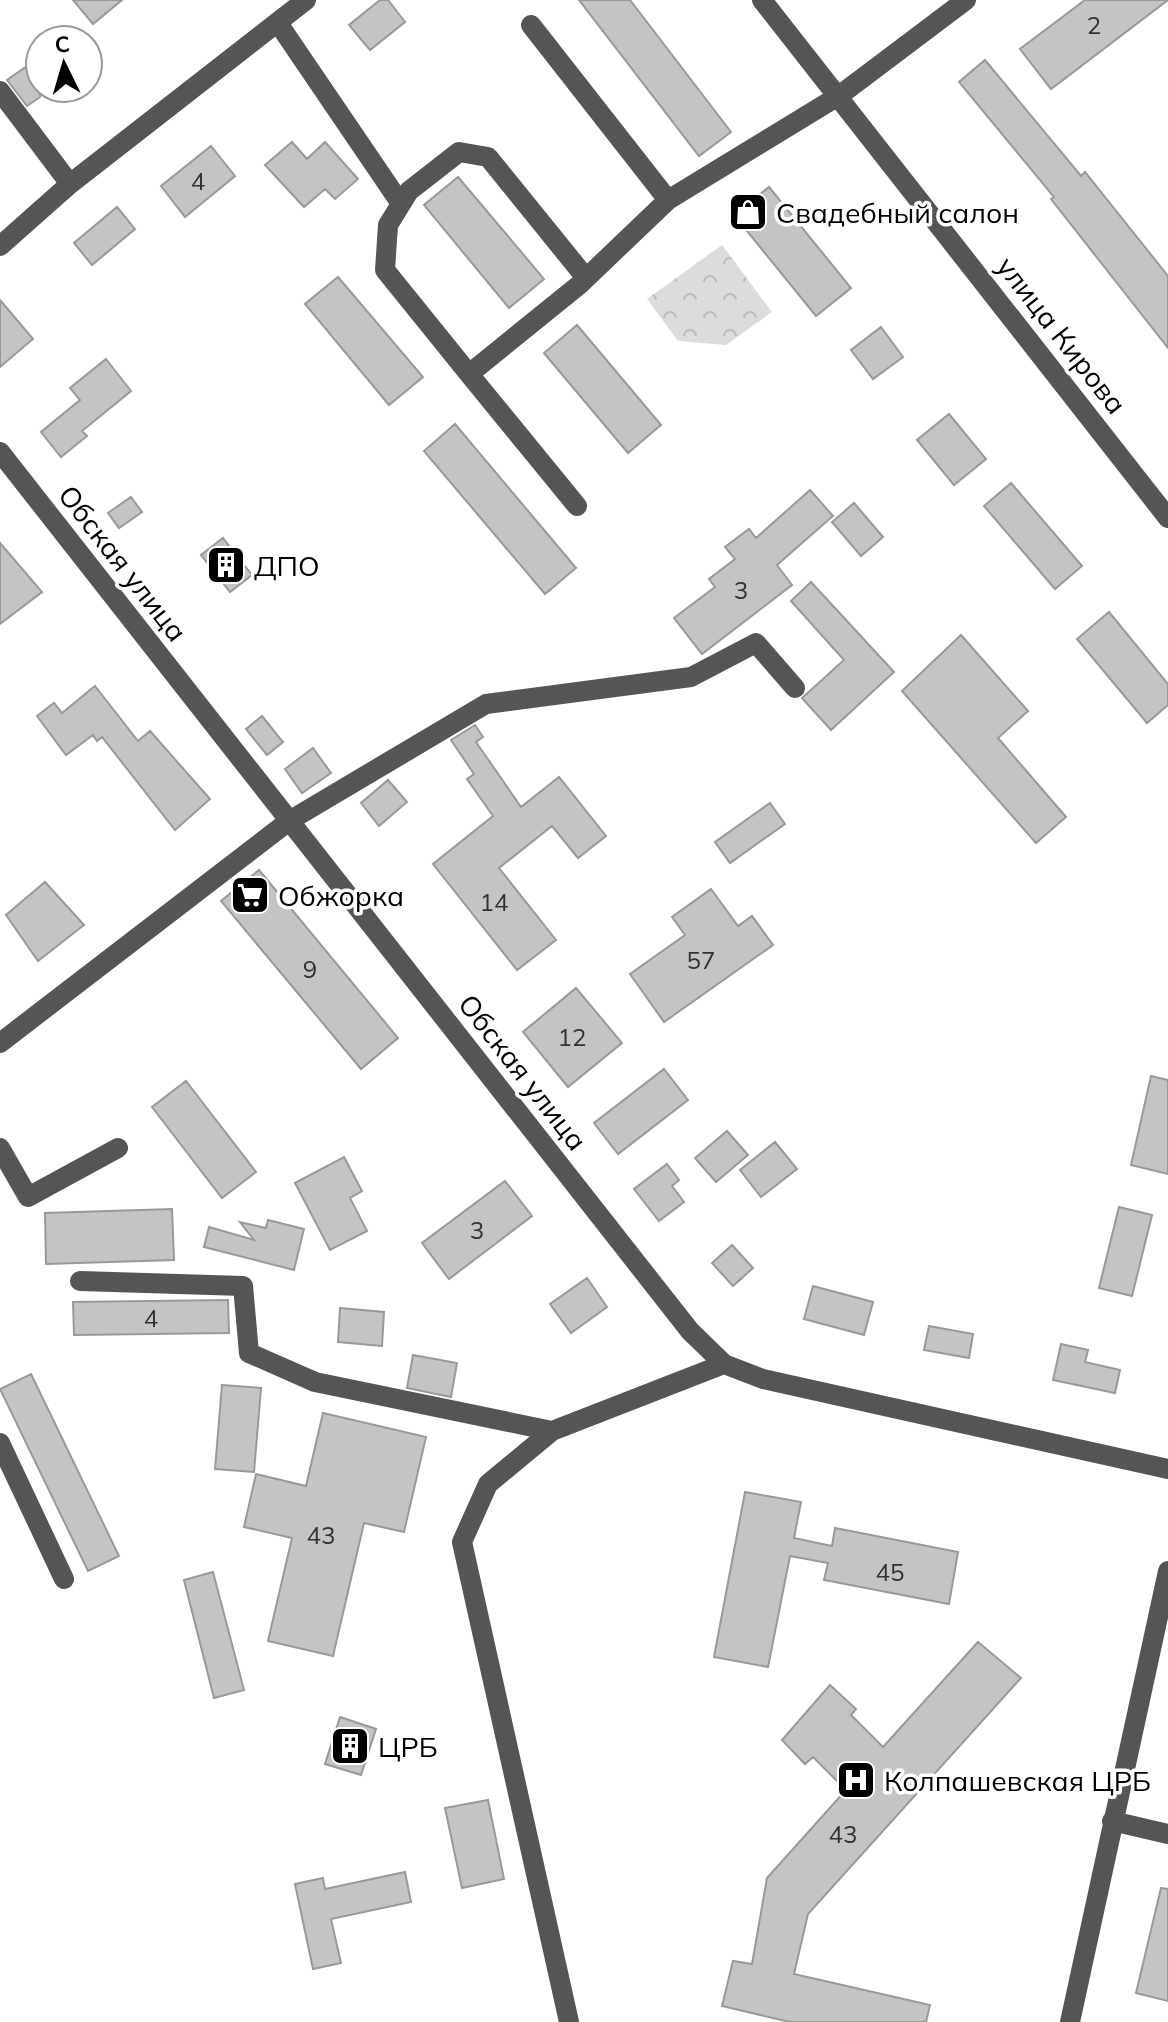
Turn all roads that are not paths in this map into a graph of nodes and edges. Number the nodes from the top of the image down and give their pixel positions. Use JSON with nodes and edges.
{"nodes":[{"id":1,"x":306,"y":0,"type":"edge"},
{"id":2,"x":762,"y":0,"type":"edge"},
{"id":3,"x":966,"y":0,"type":"edge"},
{"id":4,"x":278,"y":23,"type":"junction"},
{"id":5,"x":531,"y":25,"type":"dead end"},
{"id":6,"x":0,"y":91,"type":"edge"},
{"id":7,"x":840,"y":95,"type":"junction"},
{"id":8,"x":70,"y":184,"type":"junction"},
{"id":9,"x":668,"y":200,"type":"junction"},
{"id":10,"x":401,"y":204,"type":"junction"},
{"id":11,"x":0,"y":246,"type":"edge"},
{"id":12,"x":586,"y":278,"type":"junction"},
{"id":13,"x":469,"y":374,"type":"junction"},
{"id":14,"x":0,"y":452,"type":"edge"},
{"id":15,"x":577,"y":506,"type":"dead end"},
{"id":16,"x":1168,"y":518,"type":"edge"},
{"id":17,"x":795,"y":688,"type":"dead end"},
{"id":18,"x":289,"y":821,"type":"junction"},
{"id":19,"x":0,"y":1043,"type":"edge"},
{"id":20,"x":0,"y":1148,"type":"edge"},
{"id":21,"x":118,"y":1148,"type":"dead end"},
{"id":22,"x":80,"y":1281,"type":"dead end"},
{"id":23,"x":724,"y":1364,"type":"junction"},
{"id":24,"x":552,"y":1431,"type":"junction"},
{"id":25,"x":0,"y":1443,"type":"edge"},
{"id":26,"x":1168,"y":1469,"type":"edge"},
{"id":27,"x":1168,"y":1571,"type":"edge"},
{"id":28,"x":64,"y":1579,"type":"dead end"},
{"id":29,"x":1112,"y":1821,"type":"junction"},
{"id":30,"x":1168,"y":1834,"type":"edge"},
{"id":31,"x":569,"y":2022,"type":"edge"},
{"id":32,"x":1070,"y":2022,"type":"edge"}],
"edges":[{"from":1,"to":4,"type":"street"},
{"from":2,"to":7,"type":"street","name":"улица Кирова"},
{"from":3,"to":7,"type":"street"},
{"from":4,"to":8,"type":"street"},
{"from":4,"to":10,"type":"street"},
{"from":5,"to":9,"type":"street"},
{"from":6,"to":8,"type":"street"},
{"from":7,"to":9,"type":"street"},
{"from":7,"to":16,"type":"street","name":"улица Кирова"},
{"from":8,"to":11,"type":"street"},
{"from":9,"to":12,"type":"street"},
{"from":10,"to":12,"type":"street"},
{"from":10,"to":13,"type":"street"},
{"from":12,"to":13,"type":"street"},
{"from":13,"to":15,"type":"street"},
{"from":14,"to":18,"type":"street","name":"Обская улица"},
{"from":17,"to":18,"type":"street"},
{"from":18,"to":19,"type":"street"},
{"from":18,"to":23,"type":"street","name":"Обская улица"},
{"from":20,"to":21,"type":"street"},
{"from":22,"to":24,"type":"street"},
{"from":23,"to":24,"type":"street"},
{"from":23,"to":26,"type":"street","name":"Обская улица"},
{"from":24,"to":31,"type":"street"},
{"from":25,"to":28,"type":"street"},
{"from":27,"to":29,"type":"street"},
{"from":29,"to":30,"type":"street"},
{"from":29,"to":32,"type":"street"}]}
